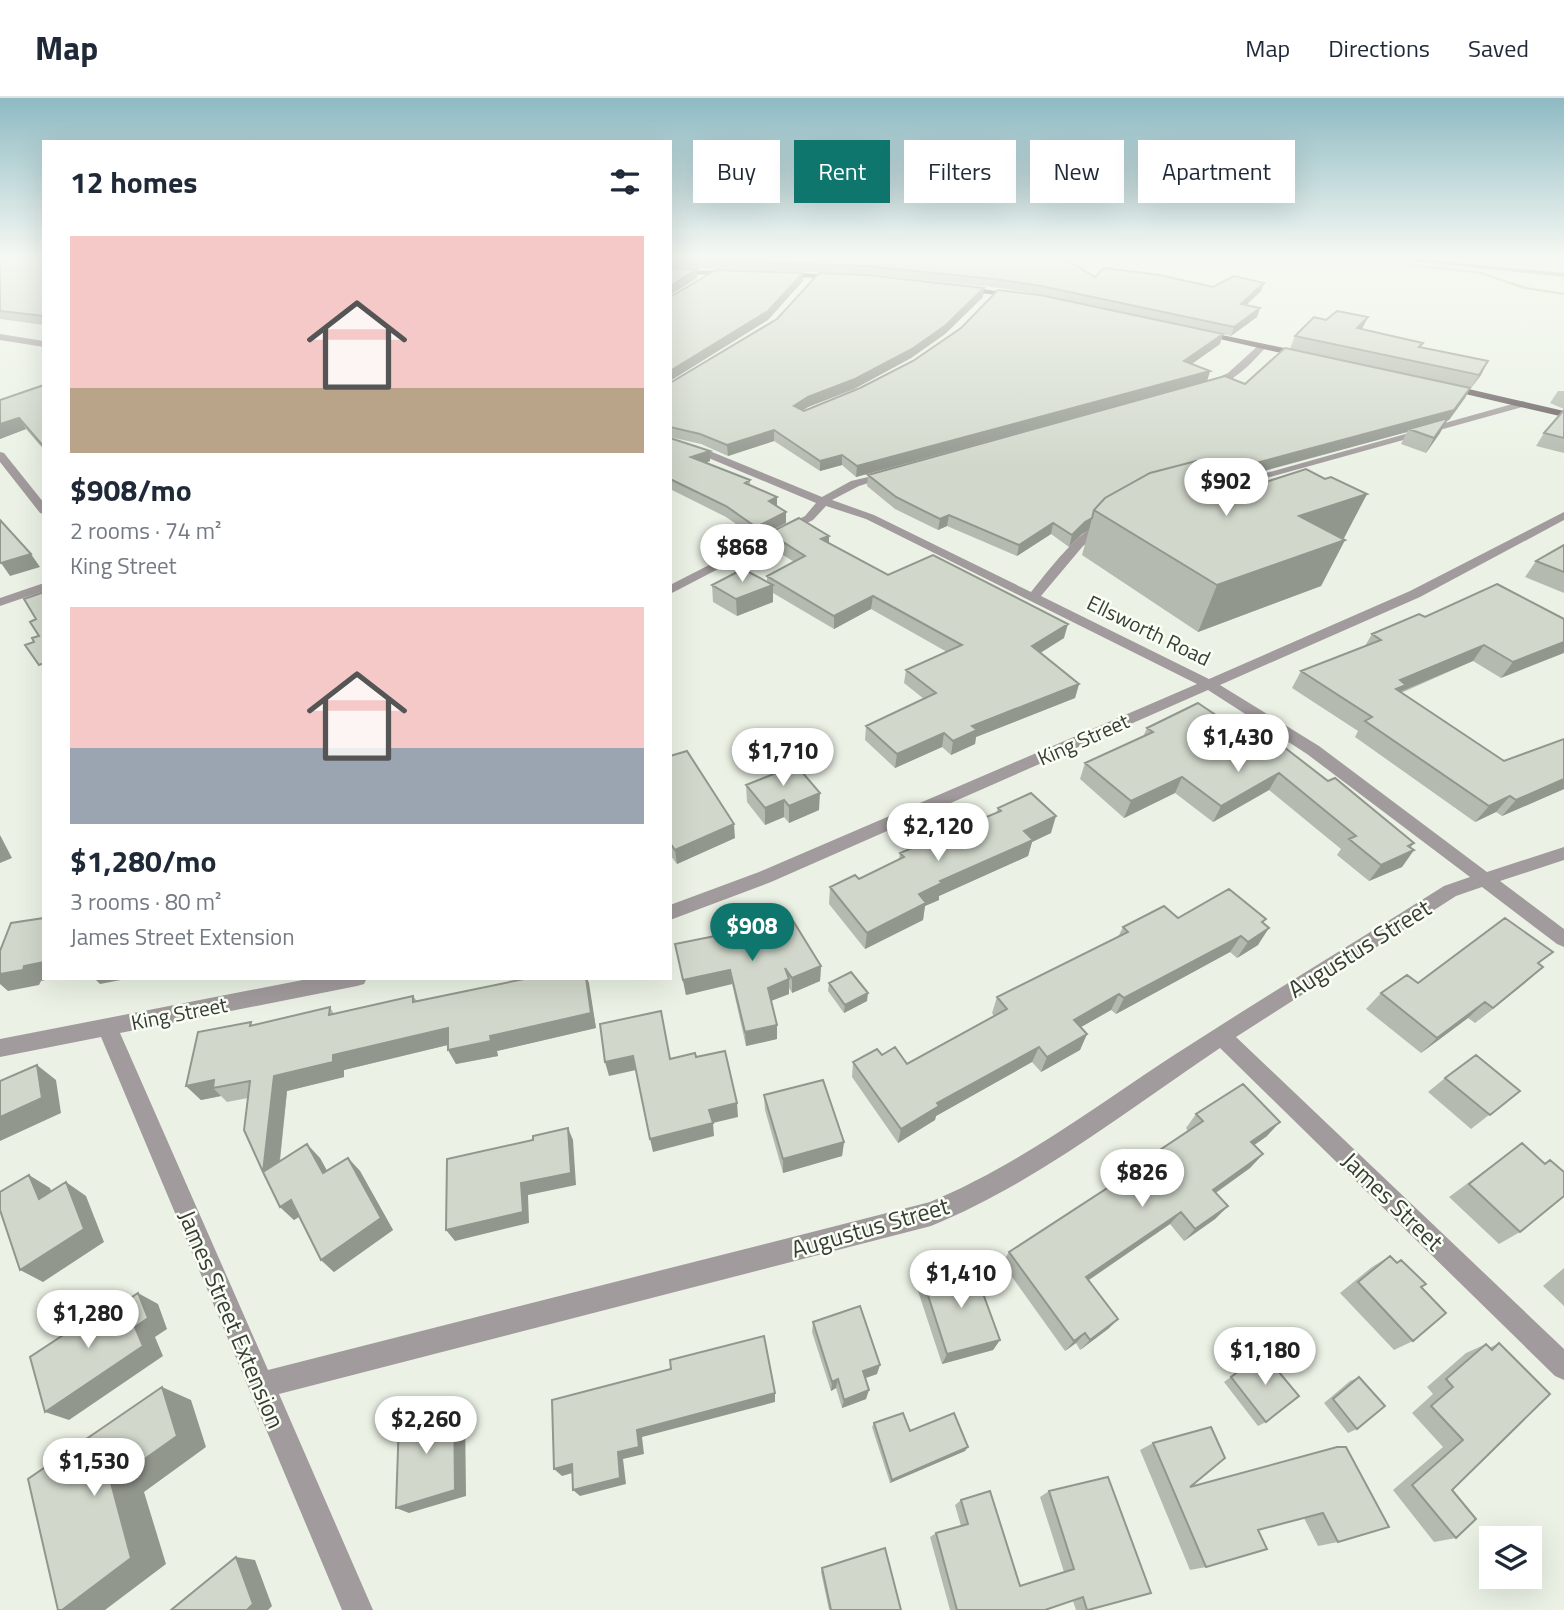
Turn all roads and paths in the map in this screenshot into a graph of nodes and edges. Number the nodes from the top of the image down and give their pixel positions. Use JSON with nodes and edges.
{"nodes":[{"id":1,"x":1187,"y":329,"type":"edge"},
{"id":2,"x":0,"y":337,"type":"edge"},
{"id":3,"x":42,"y":344,"type":"edge"},
{"id":4,"x":1263,"y":346,"type":"junction"},
{"id":5,"x":1318,"y":358,"type":"edge"},
{"id":6,"x":1441,"y":386,"type":"edge"},
{"id":7,"x":1192,"y":391,"type":"edge"},
{"id":8,"x":1523,"y":404,"type":"junction"},
{"id":9,"x":1564,"y":414,"type":"edge"},
{"id":10,"x":673,"y":444,"type":"edge"},
{"id":11,"x":0,"y":455,"type":"edge"},
{"id":12,"x":908,"y":468,"type":"edge"},
{"id":13,"x":1202,"y":492,"type":"edge"},
{"id":14,"x":821,"y":501,"type":"junction"},
{"id":15,"x":42,"y":508,"type":"edge"},
{"id":16,"x":1564,"y":515,"type":"edge"},
{"id":17,"x":1116,"y":519,"type":"edge"},
{"id":18,"x":42,"y":588,"type":"edge"},
{"id":19,"x":672,"y":589,"type":"edge"},
{"id":20,"x":1032,"y":599,"type":"junction"},
{"id":21,"x":0,"y":602,"type":"edge"},
{"id":22,"x":1209,"y":684,"type":"junction"},
{"id":23,"x":1564,"y":853,"type":"edge"},
{"id":24,"x":1488,"y":880,"type":"junction"},
{"id":25,"x":672,"y":912,"type":"edge"},
{"id":26,"x":1564,"y":939,"type":"edge"},
{"id":27,"x":347,"y":980,"type":"edge"},
{"id":28,"x":107,"y":1027,"type":"junction"},
{"id":29,"x":1221,"y":1035,"type":"junction"},
{"id":30,"x":0,"y":1048,"type":"edge"},
{"id":31,"x":1564,"y":1367,"type":"edge"},
{"id":32,"x":261,"y":1385,"type":"junction"},
{"id":33,"x":358,"y":1610,"type":"edge"}],
"edges":[{"from":1,"to":4,"type":"main road"},
{"from":2,"to":3,"type":"street"},
{"from":4,"to":5,"type":"main road"},
{"from":4,"to":7,"type":"street"},
{"from":6,"to":8,"type":"main road"},
{"from":8,"to":9,"type":"main road"},
{"from":8,"to":13,"type":"street"},
{"from":10,"to":14,"type":"street","name":"Ellsworth Road"},
{"from":11,"to":15,"type":"street"},
{"from":12,"to":14,"type":"street"},
{"from":14,"to":19,"type":"street"},
{"from":14,"to":20,"type":"street","name":"Ellsworth Road"},
{"from":16,"to":22,"type":"street","name":"King Street"},
{"from":17,"to":20,"type":"street"},
{"from":18,"to":21,"type":"street"},
{"from":20,"to":22,"type":"street","name":"Ellsworth Road"},
{"from":22,"to":24,"type":"street","name":"Ellsworth Road"},
{"from":22,"to":25,"type":"street","name":"King Street"},
{"from":23,"to":24,"type":"street","name":"Augustus Street"},
{"from":24,"to":26,"type":"street","name":"Ellsworth Road"},
{"from":24,"to":29,"type":"street","name":"Augustus Street"},
{"from":27,"to":28,"type":"street","name":"King Street"},
{"from":28,"to":30,"type":"street","name":"King Street"},
{"from":28,"to":32,"type":"street","name":"James Street Extension"},
{"from":29,"to":31,"type":"street","name":"James Street"},
{"from":29,"to":32,"type":"street","name":"Augustus Street"},
{"from":32,"to":33,"type":"street","name":"James Street Extension"}]}
